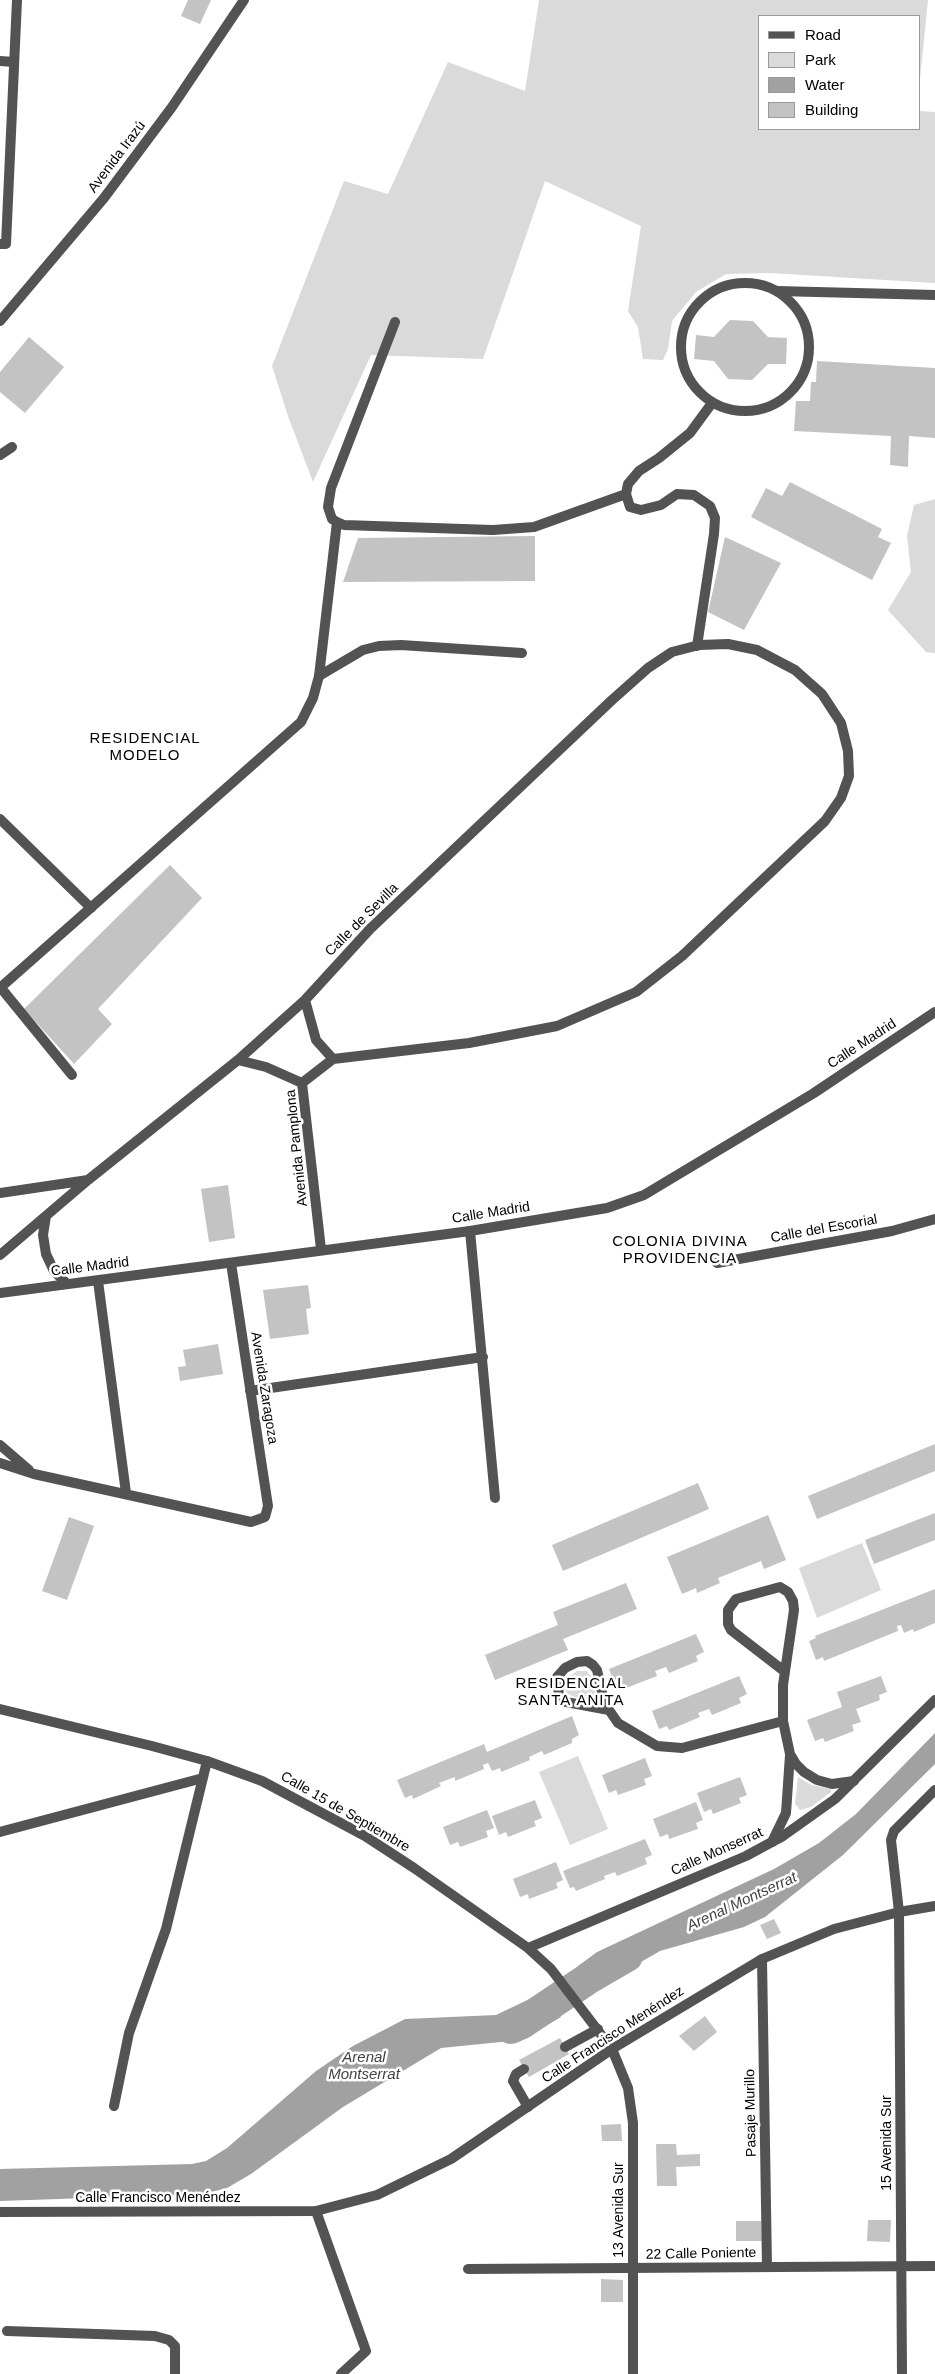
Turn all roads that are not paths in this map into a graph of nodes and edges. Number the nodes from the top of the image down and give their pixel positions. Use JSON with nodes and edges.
{"nodes":[{"id":1,"x":17,"y":0,"type":"edge"},
{"id":2,"x":244,"y":0,"type":"edge"},
{"id":3,"x":0,"y":61,"type":"edge"},
{"id":4,"x":14,"y":62,"type":"junction"},
{"id":5,"x":0,"y":244,"type":"edge"},
{"id":6,"x":777,"y":291,"type":"junction"},
{"id":7,"x":935,"y":295,"type":"edge"},
{"id":8,"x":0,"y":320,"type":"edge"},
{"id":9,"x":395,"y":322,"type":"dead end"},
{"id":10,"x":712,"y":403,"type":"junction"},
{"id":11,"x":12,"y":447,"type":"dead end"},
{"id":12,"x":0,"y":455,"type":"edge"},
{"id":13,"x":626,"y":494,"type":"junction"},
{"id":14,"x":337,"y":522,"type":"junction"},
{"id":15,"x":697,"y":646,"type":"junction"},
{"id":16,"x":522,"y":652,"type":"dead end"},
{"id":17,"x":319,"y":676,"type":"junction"},
{"id":18,"x":0,"y":819,"type":"edge"},
{"id":19,"x":91,"y":908,"type":"junction"},
{"id":20,"x":0,"y":988,"type":"edge"},
{"id":21,"x":305,"y":1000,"type":"junction"},
{"id":22,"x":935,"y":1012,"type":"edge"},
{"id":23,"x":333,"y":1059,"type":"junction"},
{"id":24,"x":238,"y":1060,"type":"junction"},
{"id":25,"x":72,"y":1075,"type":"dead end"},
{"id":26,"x":302,"y":1084,"type":"junction"},
{"id":27,"x":88,"y":1180,"type":"junction"},
{"id":28,"x":0,"y":1193,"type":"edge"},
{"id":29,"x":46,"y":1216,"type":"junction"},
{"id":30,"x":935,"y":1219,"type":"edge"},
{"id":31,"x":470,"y":1230,"type":"junction"},
{"id":32,"x":321,"y":1249,"type":"junction"},
{"id":33,"x":0,"y":1255,"type":"edge"},
{"id":34,"x":231,"y":1262,"type":"junction"},
{"id":35,"x":717,"y":1263,"type":"dead end"},
{"id":36,"x":98,"y":1280,"type":"junction"},
{"id":37,"x":67,"y":1284,"type":"junction"},
{"id":38,"x":0,"y":1293,"type":"edge"},
{"id":39,"x":483,"y":1357,"type":"junction"},
{"id":40,"x":250,"y":1391,"type":"junction"},
{"id":41,"x":0,"y":1445,"type":"edge"},
{"id":42,"x":0,"y":1463,"type":"edge"},
{"id":43,"x":34,"y":1474,"type":"junction"},
{"id":44,"x":126,"y":1493,"type":"junction"},
{"id":45,"x":495,"y":1498,"type":"dead end"},
{"id":46,"x":784,"y":1671,"type":"junction"},
{"id":47,"x":935,"y":1700,"type":"edge"},
{"id":48,"x":0,"y":1709,"type":"edge"},
{"id":49,"x":610,"y":1710,"type":"junction"},
{"id":50,"x":783,"y":1721,"type":"junction"},
{"id":51,"x":790,"y":1754,"type":"junction"},
{"id":52,"x":207,"y":1761,"type":"junction"},
{"id":53,"x":203,"y":1778,"type":"junction"},
{"id":54,"x":854,"y":1781,"type":"junction"},
{"id":55,"x":935,"y":1790,"type":"edge"},
{"id":56,"x":0,"y":1832,"type":"edge"},
{"id":57,"x":772,"y":1842,"type":"junction"},
{"id":58,"x":935,"y":1906,"type":"edge"},
{"id":59,"x":899,"y":1912,"type":"junction"},
{"id":60,"x":528,"y":1948,"type":"junction"},
{"id":61,"x":762,"y":1959,"type":"junction"},
{"id":62,"x":598,"y":2029,"type":"junction"},
{"id":63,"x":565,"y":2047,"type":"dead end"},
{"id":64,"x":612,"y":2049,"type":"junction"},
{"id":65,"x":524,"y":2069,"type":"dead end"},
{"id":66,"x":114,"y":2106,"type":"dead end"},
{"id":67,"x":528,"y":2107,"type":"junction"},
{"id":68,"x":316,"y":2211,"type":"junction"},
{"id":69,"x":0,"y":2212,"type":"edge"},
{"id":70,"x":902,"y":2266,"type":"junction"},
{"id":71,"x":935,"y":2266,"type":"edge"},
{"id":72,"x":768,"y":2267,"type":"junction"},
{"id":73,"x":633,"y":2268,"type":"junction"},
{"id":74,"x":468,"y":2269,"type":"dead end"},
{"id":75,"x":7,"y":2331,"type":"dead end"},
{"id":76,"x":176,"y":2374,"type":"edge"},
{"id":77,"x":341,"y":2374,"type":"edge"},
{"id":78,"x":633,"y":2374,"type":"edge"},
{"id":79,"x":902,"y":2374,"type":"edge"}],
"edges":[{"from":1,"to":4,"type":"street"},
{"from":2,"to":8,"type":"street","name":"Avenida Irazú"},
{"from":3,"to":4,"type":"street"},
{"from":4,"to":5,"type":"street"},
{"from":6,"to":7,"type":"street"},
{"from":6,"to":10,"type":"street"},
{"from":6,"to":10,"type":"street"},
{"from":9,"to":14,"type":"street"},
{"from":10,"to":13,"type":"street"},
{"from":11,"to":12,"type":"street"},
{"from":13,"to":14,"type":"street"},
{"from":13,"to":15,"type":"street"},
{"from":14,"to":17,"type":"street"},
{"from":15,"to":21,"type":"street","name":"Calle de Sevilla"},
{"from":15,"to":23,"type":"street","name":"Calle de Sevilla"},
{"from":16,"to":17,"type":"street"},
{"from":17,"to":19,"type":"street"},
{"from":18,"to":19,"type":"street"},
{"from":19,"to":20,"type":"street"},
{"from":20,"to":25,"type":"street"},
{"from":21,"to":23,"type":"street"},
{"from":21,"to":24,"type":"street","name":"Calle de Sevilla"},
{"from":22,"to":31,"type":"street","name":"Calle Madrid"},
{"from":23,"to":26,"type":"street","name":"Avenida Pamplona"},
{"from":24,"to":26,"type":"street"},
{"from":24,"to":27,"type":"street","name":"Calle de Sevilla"},
{"from":26,"to":32,"type":"street","name":"Avenida Pamplona"},
{"from":27,"to":28,"type":"street"},
{"from":27,"to":29,"type":"street","name":"Calle de Sevilla"},
{"from":29,"to":33,"type":"street","name":"Calle de Sevilla"},
{"from":29,"to":37,"type":"street"},
{"from":30,"to":35,"type":"street","name":"Calle del Escorial"},
{"from":31,"to":32,"type":"street","name":"Calle Madrid"},
{"from":31,"to":39,"type":"street"},
{"from":32,"to":34,"type":"street","name":"Calle Madrid"},
{"from":34,"to":36,"type":"street","name":"Calle Madrid"},
{"from":34,"to":40,"type":"street","name":"Avenida Zaragoza"},
{"from":36,"to":37,"type":"street","name":"Calle Madrid"},
{"from":36,"to":44,"type":"street"},
{"from":37,"to":38,"type":"street","name":"Calle Madrid"},
{"from":39,"to":40,"type":"street"},
{"from":39,"to":45,"type":"street"},
{"from":40,"to":44,"type":"street","name":"Avenida Zaragoza"},
{"from":41,"to":43,"type":"street"},
{"from":42,"to":43,"type":"street"},
{"from":43,"to":44,"type":"street"},
{"from":46,"to":46,"type":"street"},
{"from":46,"to":50,"type":"street"},
{"from":47,"to":54,"type":"street","name":"Calle Monserrat"},
{"from":48,"to":52,"type":"street","name":"Calle 15 de Septiembre"},
{"from":49,"to":49,"type":"street"},
{"from":49,"to":50,"type":"street"},
{"from":50,"to":51,"type":"street"},
{"from":51,"to":54,"type":"street"},
{"from":51,"to":57,"type":"street"},
{"from":52,"to":53,"type":"street"},
{"from":52,"to":60,"type":"street","name":"Calle 15 de Septiembre"},
{"from":53,"to":56,"type":"street"},
{"from":53,"to":66,"type":"street"},
{"from":54,"to":57,"type":"street","name":"Calle Monserrat"},
{"from":55,"to":59,"type":"street","name":"15 Avenida Sur"},
{"from":57,"to":60,"type":"street","name":"Calle Monserrat"},
{"from":58,"to":59,"type":"street","name":"Calle Francisco Menéndez"},
{"from":59,"to":61,"type":"street","name":"Calle Francisco Menéndez"},
{"from":59,"to":70,"type":"street","name":"15 Avenida Sur"},
{"from":60,"to":62,"type":"street","name":"Calle 15 de Septiembre"},
{"from":61,"to":64,"type":"street","name":"Calle Francisco Menéndez"},
{"from":61,"to":72,"type":"street","name":"Pasaje Murillo"},
{"from":62,"to":63,"type":"street"},
{"from":62,"to":64,"type":"street","name":"Calle 15 de Septiembre"},
{"from":64,"to":67,"type":"street","name":"Calle Francisco Menéndez"},
{"from":64,"to":73,"type":"street","name":"13 Avenida Sur"},
{"from":65,"to":67,"type":"street"},
{"from":67,"to":68,"type":"street","name":"Calle Francisco Menéndez"},
{"from":68,"to":69,"type":"street","name":"Calle Francisco Menéndez"},
{"from":68,"to":77,"type":"street"},
{"from":70,"to":71,"type":"street","name":"22 Calle Poniente"},
{"from":70,"to":72,"type":"street","name":"22 Calle Poniente"},
{"from":70,"to":79,"type":"street","name":"15 Avenida Sur"},
{"from":72,"to":73,"type":"street","name":"22 Calle Poniente"},
{"from":73,"to":74,"type":"street","name":"22 Calle Poniente"},
{"from":73,"to":78,"type":"street","name":"13 Avenida Sur"},
{"from":75,"to":76,"type":"street"}]}
